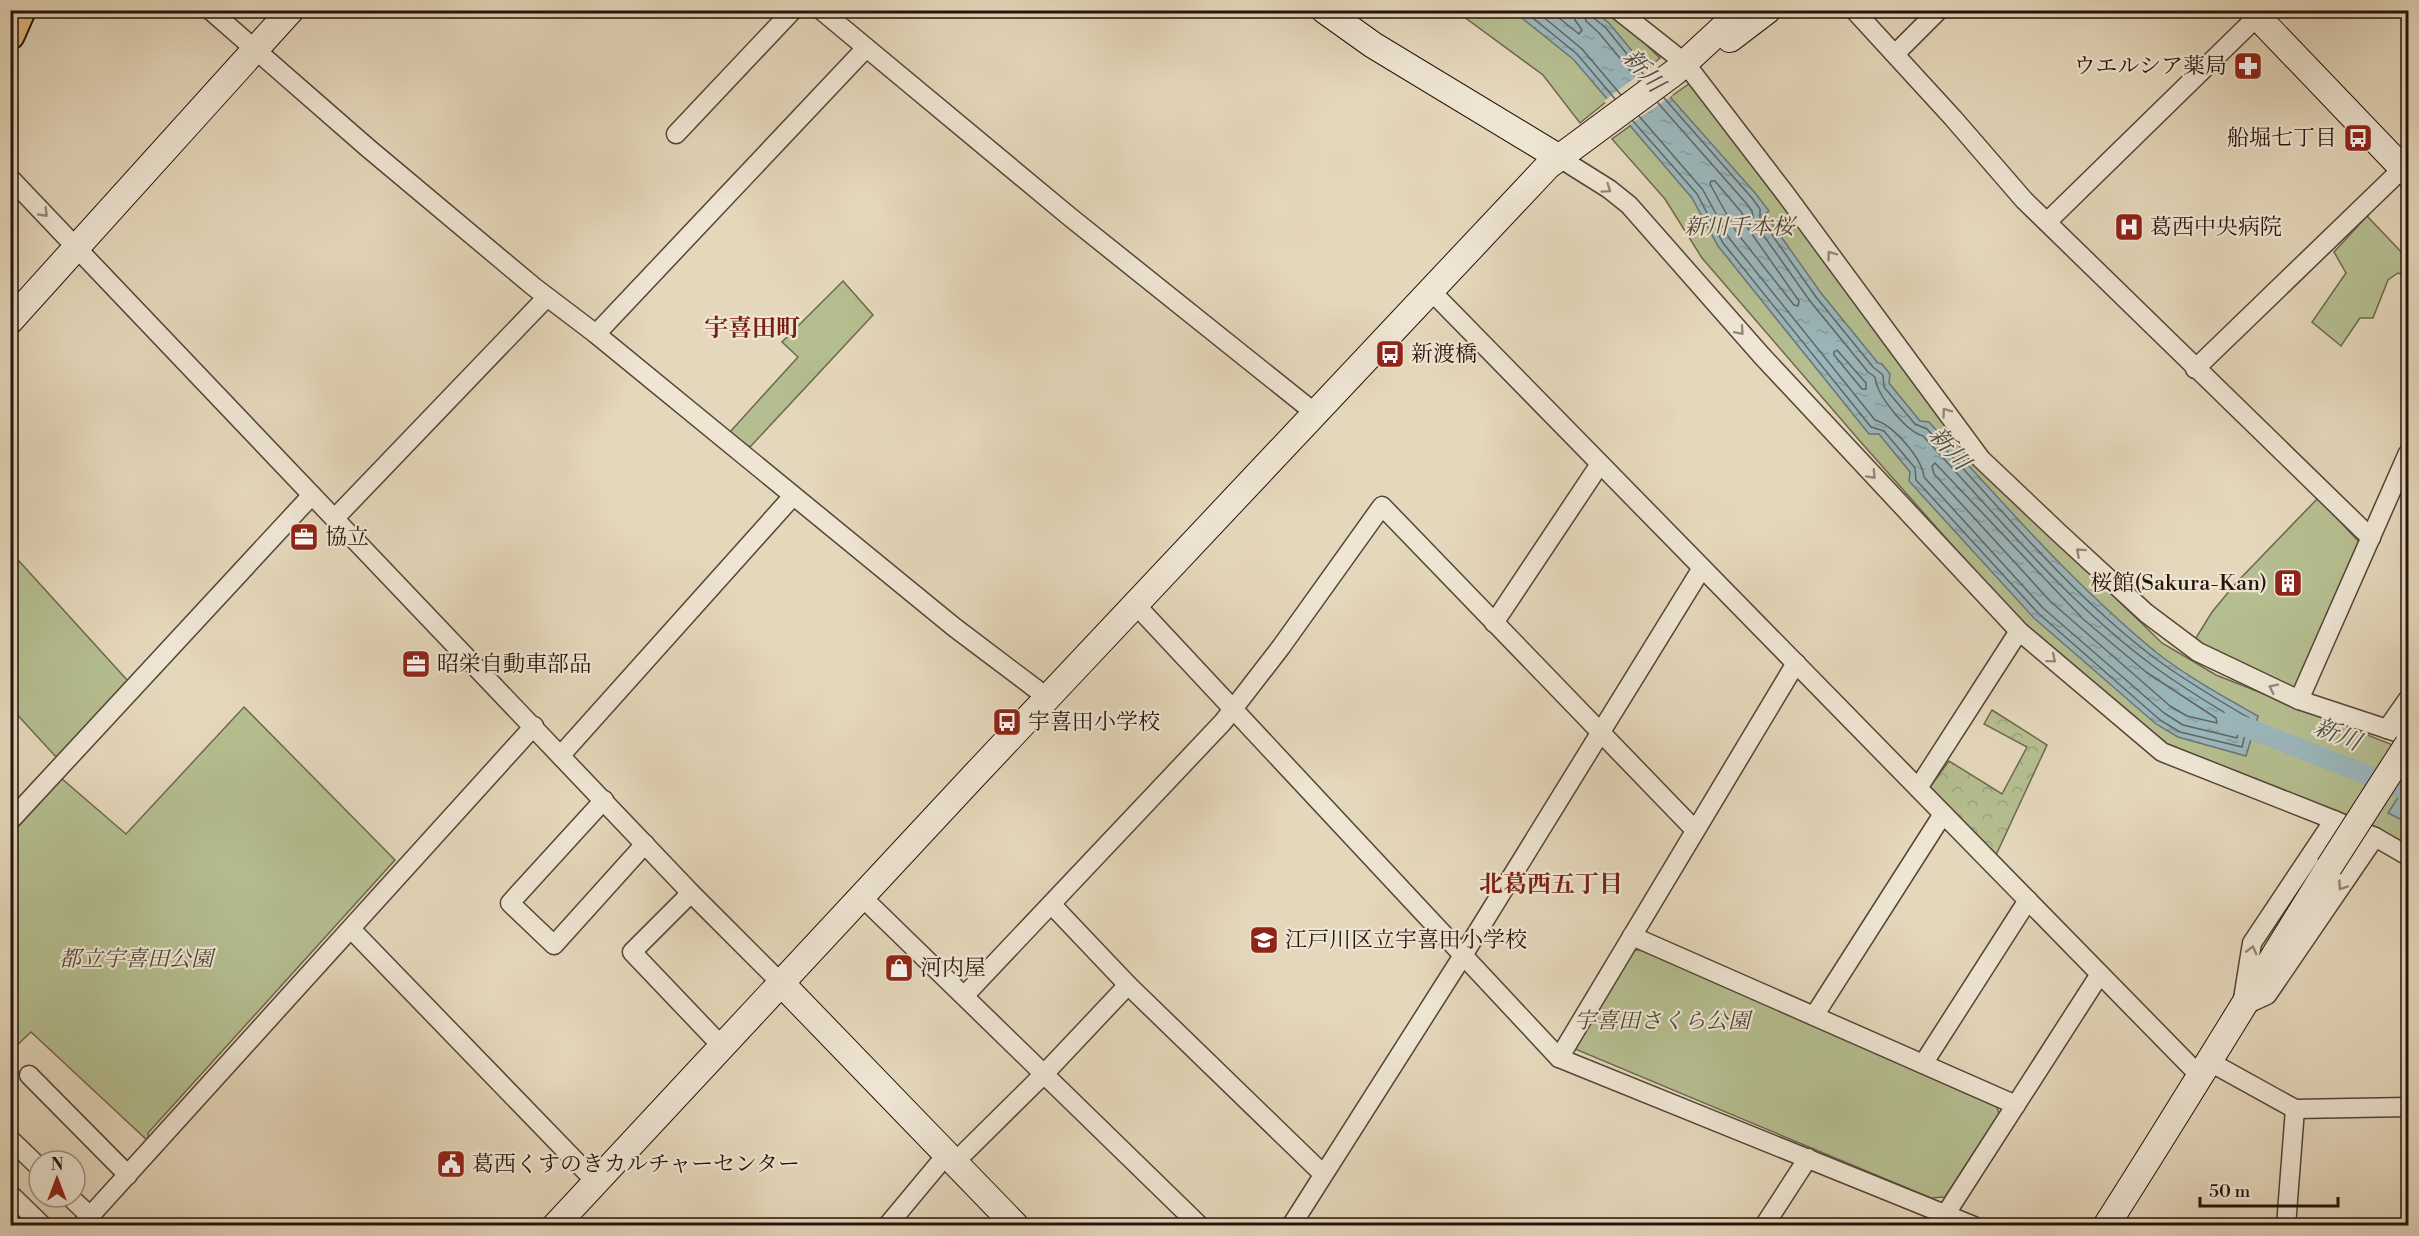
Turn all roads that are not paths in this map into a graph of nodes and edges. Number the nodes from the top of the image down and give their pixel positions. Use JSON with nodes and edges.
{"nodes":[{"id":1,"x":21,"y":10,"type":"edge"},
{"id":2,"x":210,"y":10,"type":"edge"},
{"id":3,"x":291,"y":10,"type":"edge"},
{"id":4,"x":793,"y":10,"type":"edge"},
{"id":5,"x":821,"y":10,"type":"edge"},
{"id":6,"x":1324,"y":10,"type":"edge"},
{"id":7,"x":1618,"y":10,"type":"edge"},
{"id":8,"x":1742,"y":10,"type":"edge"},
{"id":9,"x":1768,"y":10,"type":"edge"},
{"id":10,"x":1854,"y":10,"type":"edge"},
{"id":11,"x":1939,"y":10,"type":"edge"},
{"id":12,"x":2258,"y":13,"type":"edge"},
{"id":13,"x":10,"y":35,"type":"edge"},
{"id":14,"x":866,"y":48,"type":"junction"},
{"id":15,"x":256,"y":49,"type":"junction"},
{"id":16,"x":1894,"y":54,"type":"junction"},
{"id":17,"x":1680,"y":68,"type":"junction"},
{"id":18,"x":676,"y":134,"type":"dead end"},
{"id":19,"x":1558,"y":157,"type":"junction"},
{"id":20,"x":2407,"y":167,"type":"edge"},
{"id":21,"x":10,"y":178,"type":"edge"},
{"id":22,"x":2047,"y":222,"type":"junction"},
{"id":23,"x":77,"y":247,"type":"junction"},
{"id":24,"x":1431,"y":291,"type":"junction"},
{"id":25,"x":547,"y":297,"type":"junction"},
{"id":26,"x":10,"y":321,"type":"edge"},
{"id":27,"x":596,"y":334,"type":"junction"},
{"id":28,"x":2195,"y":369,"type":"junction"},
{"id":29,"x":1315,"y":413,"type":"junction"},
{"id":30,"x":2409,"y":453,"type":"edge"},
{"id":31,"x":1600,"y":464,"type":"junction"},
{"id":32,"x":312,"y":495,"type":"junction"},
{"id":33,"x":793,"y":496,"type":"junction"},
{"id":34,"x":335,"y":518,"type":"junction"},
{"id":35,"x":2371,"y":538,"type":"junction"},
{"id":36,"x":1702,"y":568,"type":"junction"},
{"id":37,"x":1135,"y":604,"type":"junction"},
{"id":38,"x":1494,"y":623,"type":"junction"},
{"id":39,"x":2019,"y":631,"type":"junction"},
{"id":40,"x":1796,"y":663,"type":"junction"},
{"id":41,"x":1047,"y":698,"type":"junction"},
{"id":42,"x":2409,"y":699,"type":"edge"},
{"id":43,"x":2299,"y":700,"type":"junction"},
{"id":44,"x":1233,"y":708,"type":"junction"},
{"id":45,"x":534,"y":726,"type":"junction"},
{"id":46,"x":2387,"y":729,"type":"junction"},
{"id":47,"x":1601,"y":732,"type":"junction"},
{"id":48,"x":2409,"y":736,"type":"edge"},
{"id":49,"x":2409,"y":744,"type":"edge"},
{"id":50,"x":561,"y":755,"type":"junction"},
{"id":51,"x":1918,"y":788,"type":"junction"},
{"id":52,"x":604,"y":800,"type":"junction"},
{"id":53,"x":1943,"y":814,"type":"junction"},
{"id":54,"x":2334,"y":820,"type":"junction"},
{"id":55,"x":10,"y":821,"type":"edge"},
{"id":56,"x":1694,"y":829,"type":"junction"},
{"id":57,"x":2375,"y":837,"type":"junction"},
{"id":58,"x":645,"y":844,"type":"junction"},
{"id":59,"x":2409,"y":856,"type":"edge"},
{"id":60,"x":691,"y":893,"type":"junction"},
{"id":61,"x":861,"y":897,"type":"junction"},
{"id":62,"x":2028,"y":900,"type":"junction"},
{"id":63,"x":1052,"y":905,"type":"junction"},
{"id":64,"x":351,"y":929,"type":"junction"},
{"id":65,"x":1632,"y":936,"type":"junction"},
{"id":66,"x":1462,"y":957,"type":"junction"},
{"id":67,"x":2100,"y":974,"type":"junction"},
{"id":68,"x":782,"y":984,"type":"junction"},
{"id":69,"x":1128,"y":985,"type":"junction"},
{"id":70,"x":965,"y":995,"type":"junction"},
{"id":71,"x":2242,"y":1007,"type":"junction"},
{"id":72,"x":1814,"y":1016,"type":"junction"},
{"id":73,"x":713,"y":1037,"type":"dead end"},
{"id":74,"x":1559,"y":1058,"type":"junction"},
{"id":75,"x":1923,"y":1064,"type":"junction"},
{"id":76,"x":2205,"y":1069,"type":"junction"},
{"id":77,"x":1044,"y":1073,"type":"junction"},
{"id":78,"x":28,"y":1075,"type":"dead end"},
{"id":79,"x":2016,"y":1105,"type":"junction"},
{"id":80,"x":2409,"y":1107,"type":"edge"},
{"id":81,"x":2295,"y":1109,"type":"junction"},
{"id":82,"x":10,"y":1139,"type":"edge"},
{"id":83,"x":27,"y":1155,"type":"edge"},
{"id":84,"x":951,"y":1158,"type":"junction"},
{"id":85,"x":1808,"y":1158,"type":"junction"},
{"id":86,"x":1323,"y":1174,"type":"junction"},
{"id":87,"x":128,"y":1175,"type":"junction"},
{"id":88,"x":596,"y":1182,"type":"junction"},
{"id":89,"x":10,"y":1194,"type":"edge"},
{"id":90,"x":1942,"y":1220,"type":"edge"},
{"id":91,"x":86,"y":1221,"type":"edge"},
{"id":92,"x":43,"y":1226,"type":"edge"},
{"id":93,"x":555,"y":1226,"type":"edge"},
{"id":94,"x":887,"y":1226,"type":"edge"},
{"id":95,"x":1016,"y":1226,"type":"edge"},
{"id":96,"x":1200,"y":1226,"type":"edge"},
{"id":97,"x":1291,"y":1226,"type":"edge"},
{"id":98,"x":1764,"y":1226,"type":"edge"},
{"id":99,"x":1974,"y":1226,"type":"edge"},
{"id":100,"x":2106,"y":1226,"type":"edge"},
{"id":101,"x":2286,"y":1226,"type":"edge"}],
"edges":[{"from":1,"to":13,"type":"main road"},
{"from":2,"to":15,"type":"street"},
{"from":3,"to":15,"type":"street"},
{"from":4,"to":18,"type":"street"},
{"from":5,"to":14,"type":"street"},
{"from":6,"to":19,"type":"street"},
{"from":7,"to":17,"type":"street"},
{"from":8,"to":17,"type":"street"},
{"from":9,"to":17,"type":"street"},
{"from":10,"to":16,"type":"street"},
{"from":11,"to":16,"type":"street"},
{"from":12,"to":20,"type":"street"},
{"from":12,"to":22,"type":"street"},
{"from":14,"to":27,"type":"street"},
{"from":14,"to":29,"type":"street"},
{"from":15,"to":23,"type":"street"},
{"from":15,"to":25,"type":"street"},
{"from":16,"to":22,"type":"street"},
{"from":17,"to":19,"type":"street"},
{"from":43,"to":17,"type":"street","one_way":true},
{"from":19,"to":24,"type":"street"},
{"from":19,"to":39,"type":"street","one_way":true},
{"from":20,"to":28,"type":"street"},
{"from":21,"to":23,"type":"street","one_way":true},
{"from":22,"to":28,"type":"street"},
{"from":23,"to":26,"type":"street"},
{"from":23,"to":32,"type":"street"},
{"from":24,"to":29,"type":"street"},
{"from":24,"to":31,"type":"street"},
{"from":25,"to":27,"type":"street"},
{"from":25,"to":34,"type":"street"},
{"from":27,"to":33,"type":"street"},
{"from":28,"to":35,"type":"street"},
{"from":29,"to":37,"type":"street"},
{"from":30,"to":35,"type":"street"},
{"from":31,"to":36,"type":"street"},
{"from":31,"to":38,"type":"street"},
{"from":32,"to":34,"type":"street"},
{"from":32,"to":55,"type":"street"},
{"from":33,"to":41,"type":"street"},
{"from":33,"to":50,"type":"street"},
{"from":34,"to":45,"type":"street"},
{"from":35,"to":43,"type":"street"},
{"from":36,"to":40,"type":"street"},
{"from":36,"to":47,"type":"street"},
{"from":37,"to":41,"type":"street"},
{"from":37,"to":44,"type":"street"},
{"from":38,"to":44,"type":"street"},
{"from":38,"to":47,"type":"street"},
{"from":39,"to":51,"type":"street"},
{"from":39,"to":54,"type":"street","one_way":true},
{"from":40,"to":51,"type":"street"},
{"from":40,"to":56,"type":"street"},
{"from":41,"to":61,"type":"street"},
{"from":42,"to":46,"type":"street"},
{"from":43,"to":46,"type":"street"},
{"from":44,"to":63,"type":"street"},
{"from":44,"to":66,"type":"street"},
{"from":45,"to":50,"type":"street"},
{"from":45,"to":64,"type":"street"},
{"from":46,"to":48,"type":"street"},
{"from":47,"to":56,"type":"street"},
{"from":47,"to":66,"type":"street"},
{"from":49,"to":71,"type":"street","bridge":true},
{"from":50,"to":52,"type":"street"},
{"from":51,"to":53,"type":"street"},
{"from":52,"to":58,"type":"street"},
{"from":52,"to":58,"type":"street"},
{"from":53,"to":62,"type":"street"},
{"from":53,"to":72,"type":"street"},
{"from":54,"to":57,"type":"street"},
{"from":71,"to":54,"type":"street","one_way":true},
{"from":56,"to":65,"type":"street"},
{"from":57,"to":59,"type":"street"},
{"from":57,"to":71,"type":"street","one_way":true},
{"from":58,"to":60,"type":"street"},
{"from":60,"to":68,"type":"street"},
{"from":60,"to":73,"type":"street"},
{"from":61,"to":68,"type":"street"},
{"from":61,"to":70,"type":"street"},
{"from":62,"to":67,"type":"street"},
{"from":62,"to":75,"type":"street"},
{"from":63,"to":69,"type":"street"},
{"from":63,"to":70,"type":"street"},
{"from":64,"to":87,"type":"street"},
{"from":64,"to":88,"type":"street"},
{"from":65,"to":72,"type":"street"},
{"from":65,"to":74,"type":"street"},
{"from":66,"to":74,"type":"street"},
{"from":66,"to":86,"type":"street"},
{"from":67,"to":76,"type":"street"},
{"from":67,"to":79,"type":"street"},
{"from":68,"to":84,"type":"street"},
{"from":68,"to":88,"type":"street"},
{"from":69,"to":77,"type":"street"},
{"from":69,"to":86,"type":"street"},
{"from":70,"to":77,"type":"street"},
{"from":71,"to":76,"type":"street"},
{"from":72,"to":75,"type":"street"},
{"from":74,"to":85,"type":"street"},
{"from":75,"to":79,"type":"street"},
{"from":76,"to":81,"type":"street"},
{"from":76,"to":100,"type":"street"},
{"from":77,"to":84,"type":"street"},
{"from":77,"to":96,"type":"street"},
{"from":78,"to":87,"type":"street"},
{"from":79,"to":90,"type":"street"},
{"from":80,"to":81,"type":"street"},
{"from":81,"to":101,"type":"street"},
{"from":82,"to":83,"type":"street"},
{"from":84,"to":94,"type":"street"},
{"from":84,"to":95,"type":"street"},
{"from":85,"to":90,"type":"street"},
{"from":85,"to":98,"type":"street"},
{"from":86,"to":97,"type":"street"},
{"from":87,"to":91,"type":"street"},
{"from":88,"to":93,"type":"street"},
{"from":89,"to":92,"type":"street"},
{"from":90,"to":99,"type":"street"}]}
